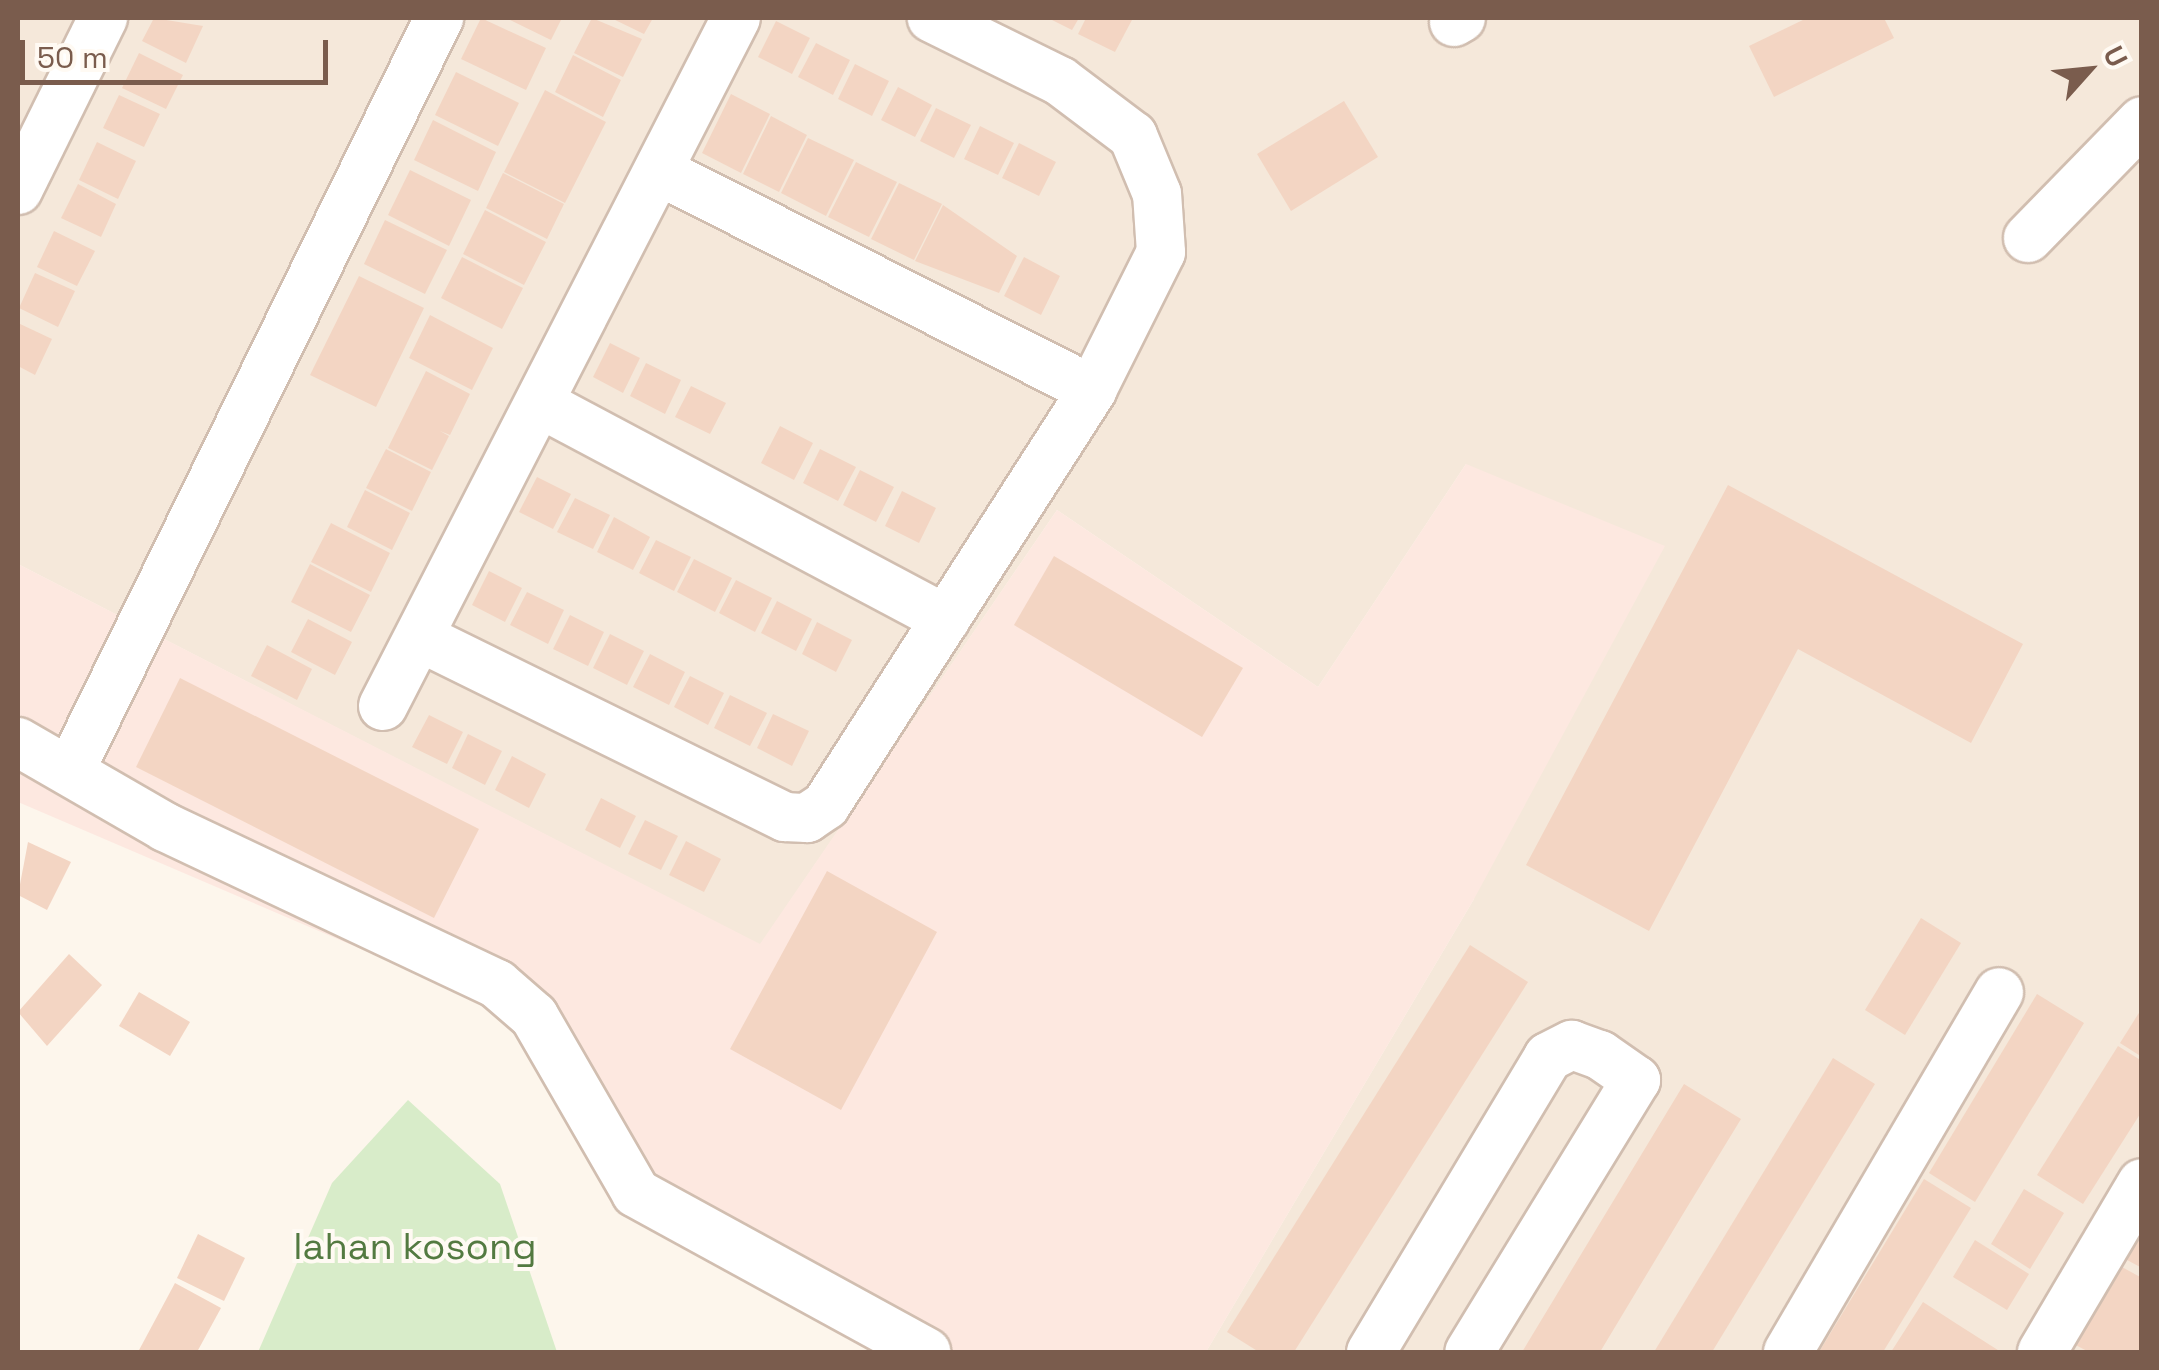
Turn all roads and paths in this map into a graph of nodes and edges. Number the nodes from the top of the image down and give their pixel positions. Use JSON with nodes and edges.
{"nodes":[{"id":1,"x":103,"y":18,"type":"edge"},
{"id":2,"x":439,"y":18,"type":"edge"},
{"id":3,"x":736,"y":18,"type":"edge"},
{"id":4,"x":932,"y":18,"type":"edge"},
{"id":5,"x":2142,"y":121,"type":"edge"},
{"id":6,"x":661,"y":172,"type":"junction"},
{"id":7,"x":18,"y":190,"type":"edge"},
{"id":8,"x":2028,"y":238,"type":"dead end"},
{"id":9,"x":1092,"y":390,"type":"junction"},
{"id":10,"x":542,"y":406,"type":"junction"},
{"id":11,"x":946,"y":620,"type":"junction"},
{"id":12,"x":419,"y":637,"type":"junction"},
{"id":13,"x":383,"y":706,"type":"dead end"},
{"id":14,"x":18,"y":742,"type":"edge"},
{"id":15,"x":70,"y":771,"type":"junction"},
{"id":16,"x":1999,"y":992,"type":"dead end"},
{"id":17,"x":2142,"y":1184,"type":"edge"},
{"id":18,"x":2050,"y":1350,"type":"edge"},
{"id":19,"x":926,"y":1352,"type":"edge"},
{"id":20,"x":1371,"y":1352,"type":"edge"},
{"id":21,"x":1469,"y":1352,"type":"edge"},
{"id":22,"x":1788,"y":1352,"type":"edge"}],
"edges":[{"from":1,"to":7,"type":"street"},
{"from":2,"to":15,"type":"street"},
{"from":3,"to":6,"type":"street"},
{"from":4,"to":9,"type":"street"},
{"from":5,"to":8,"type":"street"},
{"from":6,"to":9,"type":"street"},
{"from":6,"to":10,"type":"street"},
{"from":9,"to":11,"type":"street"},
{"from":10,"to":11,"type":"street"},
{"from":10,"to":12,"type":"street"},
{"from":11,"to":12,"type":"street"},
{"from":12,"to":13,"type":"street"},
{"from":14,"to":15,"type":"street"},
{"from":15,"to":19,"type":"street"},
{"from":16,"to":22,"type":"street"},
{"from":17,"to":18,"type":"street"},
{"from":20,"to":21,"type":"street"}]}
